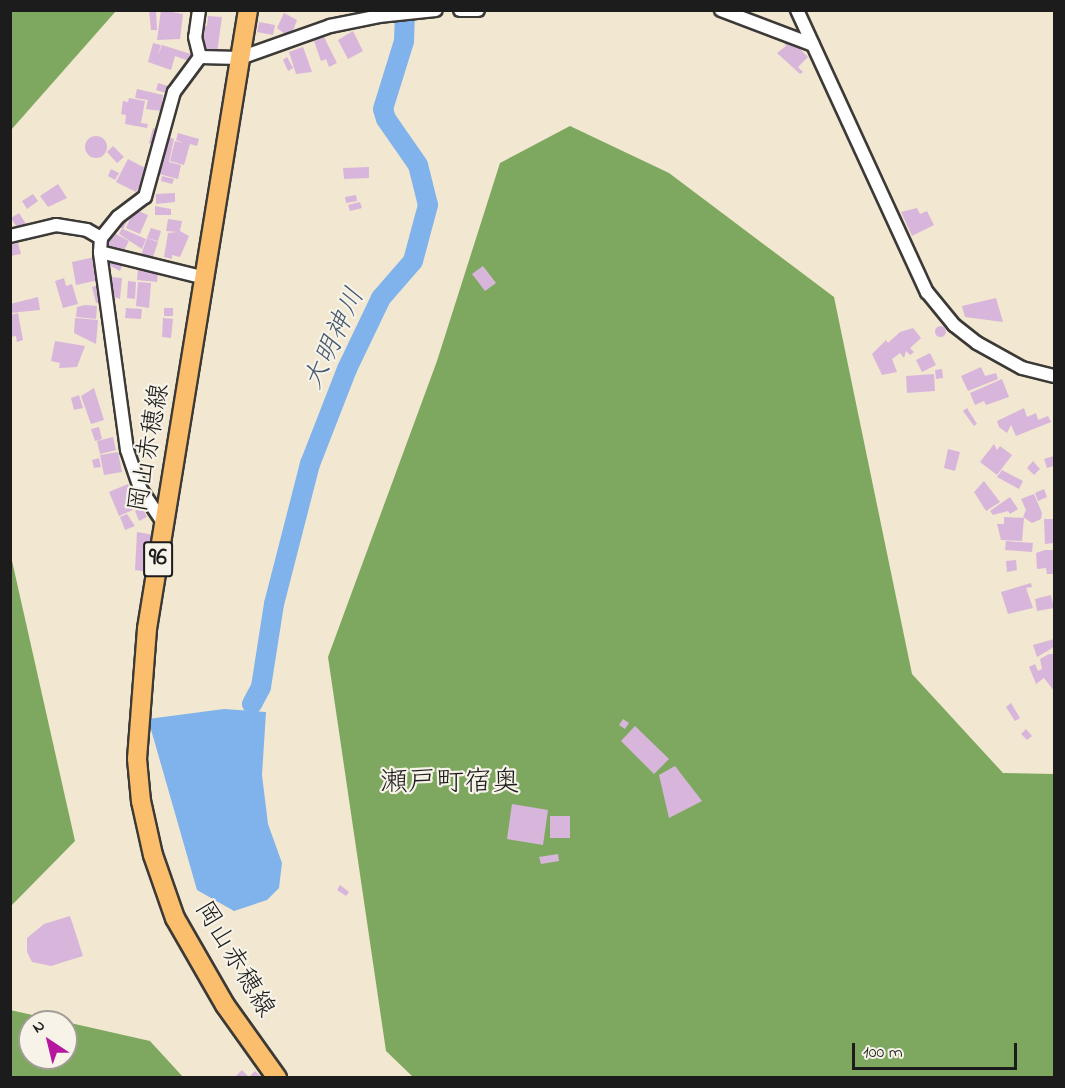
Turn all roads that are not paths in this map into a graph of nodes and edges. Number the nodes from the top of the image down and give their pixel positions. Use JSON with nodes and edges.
{"nodes":[{"id":1,"x":199,"y":10,"type":"edge"},
{"id":2,"x":248,"y":10,"type":"edge"},
{"id":3,"x":436,"y":10,"type":"edge"},
{"id":4,"x":460,"y":10,"type":"edge"},
{"id":5,"x":478,"y":10,"type":"edge"},
{"id":6,"x":721,"y":10,"type":"edge"},
{"id":7,"x":797,"y":10,"type":"edge"},
{"id":8,"x":813,"y":45,"type":"junction"},
{"id":9,"x":200,"y":57,"type":"junction"},
{"id":10,"x":240,"y":58,"type":"junction"},
{"id":11,"x":10,"y":236,"type":"edge"},
{"id":12,"x":101,"y":238,"type":"junction"},
{"id":13,"x":100,"y":252,"type":"junction"},
{"id":14,"x":206,"y":278,"type":"junction"},
{"id":15,"x":1054,"y":376,"type":"edge"},
{"id":16,"x":164,"y":524,"type":"junction"},
{"id":17,"x":277,"y":1077,"type":"edge"}],
"edges":[{"from":1,"to":9,"type":"street"},
{"from":2,"to":10,"type":"main road","name":"岡山赤穂線","number":"96"},
{"from":3,"to":10,"type":"street"},
{"from":4,"to":5,"type":"street"},
{"from":6,"to":8,"type":"street"},
{"from":7,"to":8,"type":"street"},
{"from":8,"to":15,"type":"street"},
{"from":9,"to":10,"type":"street"},
{"from":9,"to":12,"type":"street"},
{"from":10,"to":14,"type":"main road","name":"岡山赤穂線","number":"96"},
{"from":11,"to":12,"type":"street"},
{"from":12,"to":13,"type":"street"},
{"from":13,"to":14,"type":"street"},
{"from":13,"to":16,"type":"street"},
{"from":14,"to":16,"type":"main road","name":"岡山赤穂線","number":"96"},
{"from":16,"to":17,"type":"main road","name":"岡山赤穂線","number":"96"}]}
